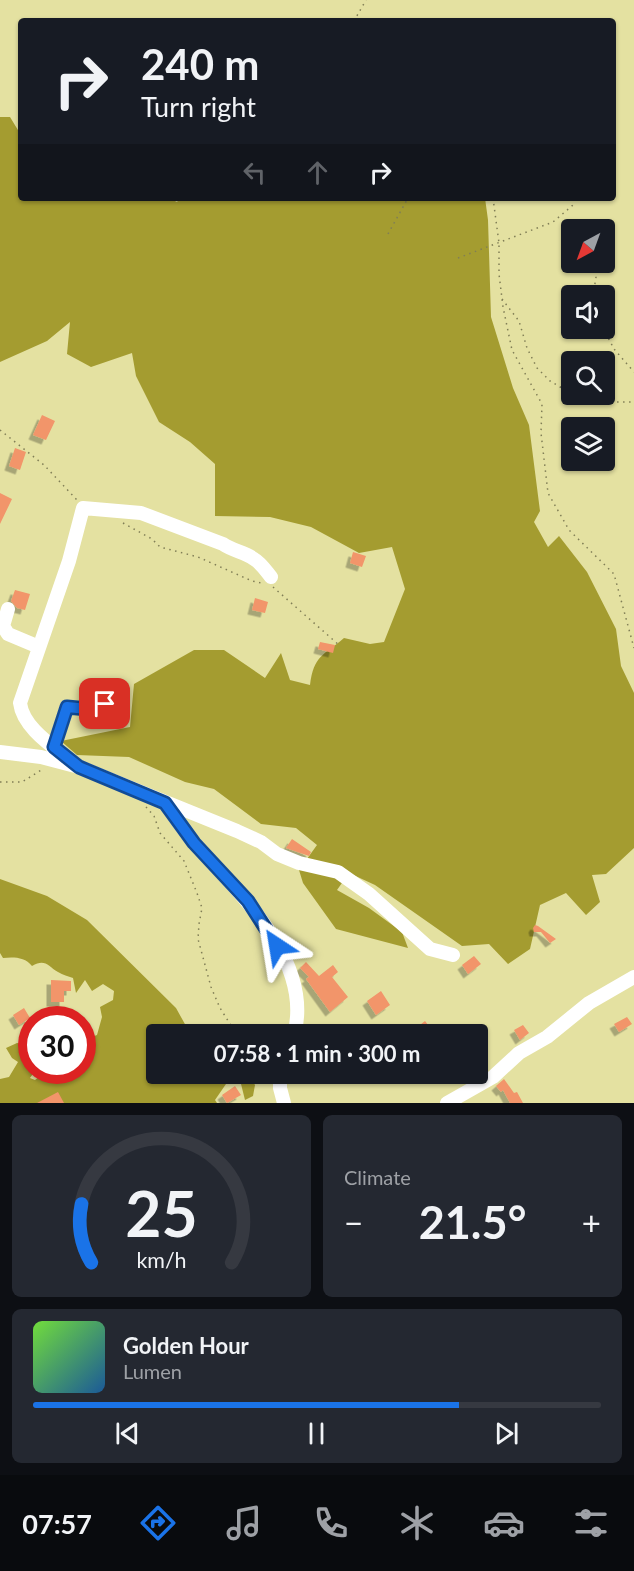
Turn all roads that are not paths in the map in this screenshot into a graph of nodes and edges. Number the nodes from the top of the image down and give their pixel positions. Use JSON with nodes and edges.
{"nodes":[{"id":1,"x":267,"y":582,"type":"road end"},
{"id":2,"x":8,"y":609,"type":"dead end"},
{"id":3,"x":39,"y":647,"type":"junction"},
{"id":4,"x":109,"y":690,"type":"dead end"},
{"id":5,"x":0,"y":752,"type":"edge"},
{"id":6,"x":56,"y":754,"type":"junction"},
{"id":7,"x":165,"y":803,"type":"junction"},
{"id":8,"x":453,"y":955,"type":"dead end"},
{"id":9,"x":634,"y":977,"type":"edge"},
{"id":10,"x":297,"y":1024,"type":"edge"},
{"id":11,"x":280,"y":1084,"type":"edge"},
{"id":12,"x":284,"y":1103,"type":"edge"},
{"id":13,"x":447,"y":1103,"type":"edge"}],
"edges":[{"from":1,"to":3,"type":"street"},
{"from":2,"to":3,"type":"street"},
{"from":3,"to":6,"type":"street"},
{"from":4,"to":6,"type":"street"},
{"from":5,"to":6,"type":"street"},
{"from":6,"to":7,"type":"street"},
{"from":7,"to":8,"type":"street"},
{"from":7,"to":10,"type":"street"},
{"from":9,"to":13,"type":"street"},
{"from":11,"to":12,"type":"street"}]}
